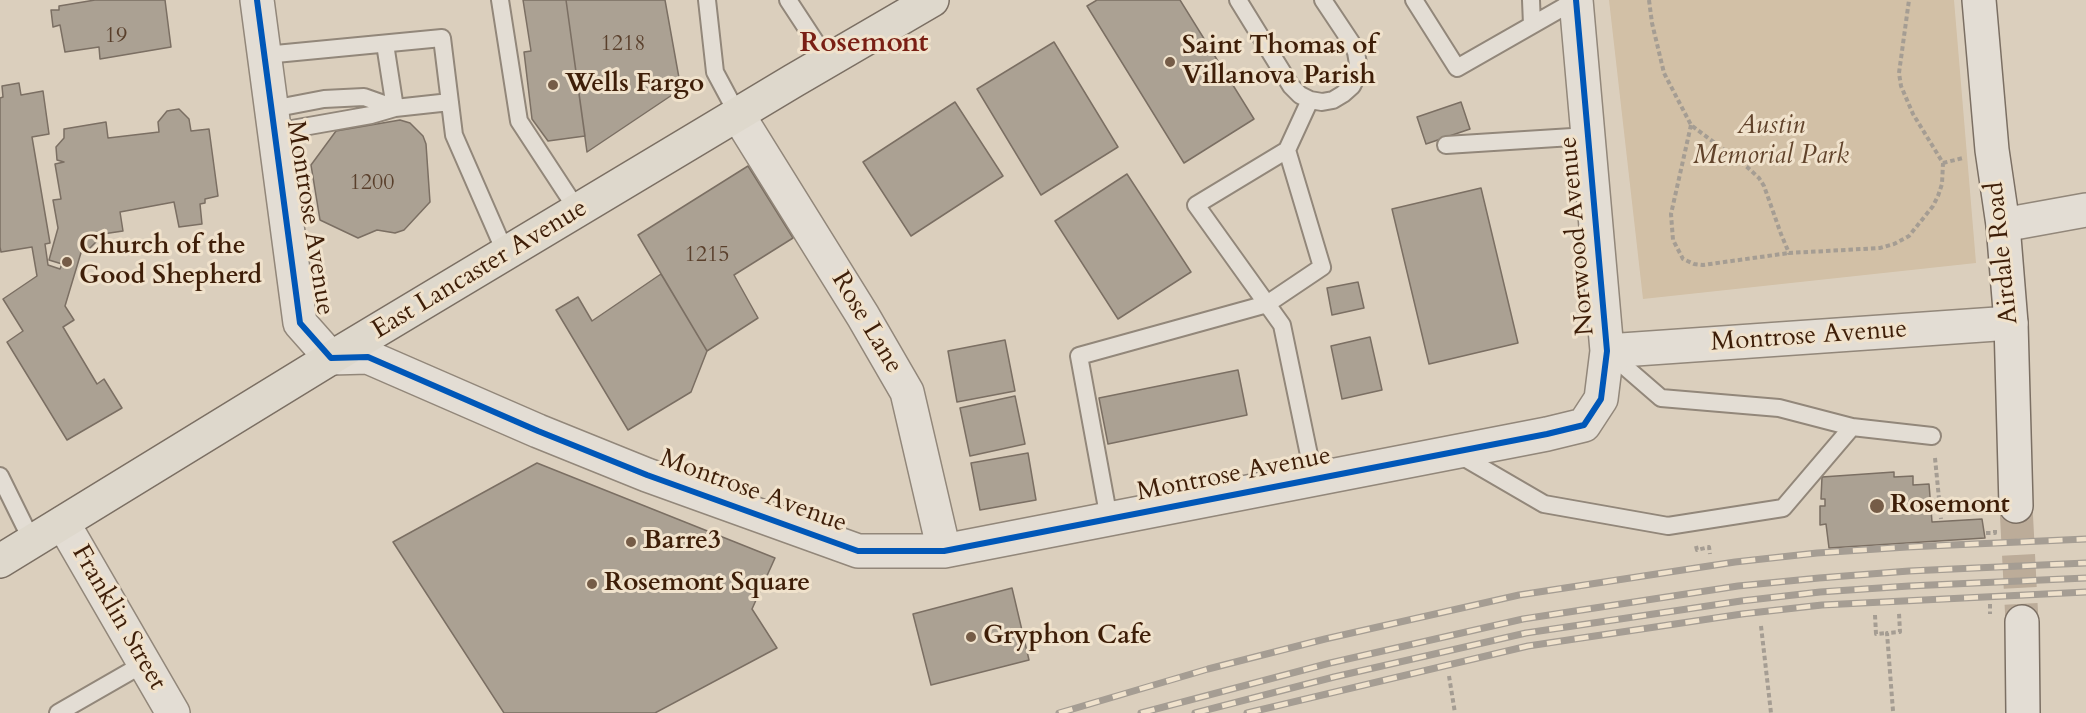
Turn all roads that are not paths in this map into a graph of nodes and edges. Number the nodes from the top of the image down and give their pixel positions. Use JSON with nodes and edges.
{"nodes":[{"id":1,"x":257,"y":0,"type":"edge"},
{"id":2,"x":500,"y":0,"type":"edge"},
{"id":3,"x":706,"y":0,"type":"edge"},
{"id":4,"x":788,"y":0,"type":"edge"},
{"id":5,"x":932,"y":0,"type":"edge"},
{"id":6,"x":1238,"y":0,"type":"edge"},
{"id":7,"x":1323,"y":0,"type":"edge"},
{"id":8,"x":1414,"y":0,"type":"edge"},
{"id":9,"x":1531,"y":0,"type":"edge"},
{"id":10,"x":1576,"y":0,"type":"edge"},
{"id":11,"x":1979,"y":0,"type":"edge"},
{"id":12,"x":1532,"y":26,"type":"junction"},
{"id":13,"x":385,"y":44,"type":"junction"},
{"id":14,"x":265,"y":55,"type":"junction"},
{"id":15,"x":828,"y":60,"type":"junction"},
{"id":16,"x":1310,"y":100,"type":"junction"},
{"id":17,"x":450,"y":102,"type":"junction"},
{"id":18,"x":395,"y":108,"type":"junction"},
{"id":19,"x":738,"y":115,"type":"junction"},
{"id":20,"x":274,"y":120,"type":"junction"},
{"id":21,"x":1588,"y":136,"type":"junction"},
{"id":22,"x":1446,"y":145,"type":"dead end"},
{"id":23,"x":1287,"y":150,"type":"junction"},
{"id":24,"x":2086,"y":210,"type":"edge"},
{"id":25,"x":578,"y":211,"type":"junction"},
{"id":26,"x":2002,"y":225,"type":"junction"},
{"id":27,"x":506,"y":254,"type":"junction"},
{"id":28,"x":1267,"y":304,"type":"junction"},
{"id":29,"x":2011,"y":323,"type":"junction"},
{"id":30,"x":1607,"y":351,"type":"junction"},
{"id":31,"x":331,"y":358,"type":"junction"},
{"id":32,"x":1852,"y":427,"type":"junction"},
{"id":33,"x":1547,"y":434,"type":"joint"},
{"id":34,"x":1932,"y":436,"type":"road end"},
{"id":35,"x":1455,"y":452,"type":"junction"},
{"id":36,"x":0,"y":476,"type":"edge"},
{"id":37,"x":1314,"y":479,"type":"junction"},
{"id":38,"x":2016,"y":506,"type":"tunnel mouth"},
{"id":39,"x":1109,"y":519,"type":"junction"},
{"id":40,"x":63,"y":523,"type":"junction"},
{"id":41,"x":32,"y":541,"type":"junction"},
{"id":42,"x":944,"y":551,"type":"junction"},
{"id":43,"x":0,"y":561,"type":"edge"},
{"id":44,"x":2022,"y":622,"type":"tunnel mouth"},
{"id":45,"x":145,"y":663,"type":"junction"},
{"id":46,"x":58,"y":713,"type":"edge"},
{"id":47,"x":173,"y":713,"type":"edge"},
{"id":48,"x":2023,"y":713,"type":"edge"}],
"edges":[{"from":1,"to":14,"type":"street","name":"Montrose Avenue"},
{"from":2,"to":25,"type":"lane"},
{"from":3,"to":19,"type":"lane"},
{"from":4,"to":15,"type":"lane"},
{"from":5,"to":15,"type":"highway","name":"East Lancaster Avenue"},
{"from":6,"to":16,"type":"lane"},
{"from":7,"to":16,"type":"lane"},
{"from":8,"to":12,"type":"lane"},
{"from":9,"to":12,"type":"lane"},
{"from":10,"to":12,"type":"lane"},
{"from":10,"to":21,"type":"street","name":"Norwood Avenue"},
{"from":11,"to":26,"type":"street","name":"Airdale Road"},
{"from":13,"to":14,"type":"lane"},
{"from":13,"to":17,"type":"lane"},
{"from":13,"to":18,"type":"lane"},
{"from":14,"to":20,"type":"street","name":"Montrose Avenue"},
{"from":15,"to":19,"type":"highway","name":"East Lancaster Avenue"},
{"from":16,"to":23,"type":"lane"},
{"from":17,"to":18,"type":"lane"},
{"from":17,"to":27,"type":"lane"},
{"from":18,"to":20,"type":"lane"},
{"from":18,"to":20,"type":"lane"},
{"from":19,"to":25,"type":"highway","name":"East Lancaster Avenue"},
{"from":19,"to":42,"type":"street","name":"Rose Lane"},
{"from":20,"to":31,"type":"street","name":"Montrose Avenue"},
{"from":21,"to":22,"type":"lane"},
{"from":21,"to":30,"type":"street","name":"Norwood Avenue"},
{"from":23,"to":28,"type":"lane"},
{"from":23,"to":28,"type":"lane"},
{"from":24,"to":26,"type":"street"},
{"from":25,"to":27,"type":"highway","name":"East Lancaster Avenue"},
{"from":26,"to":29,"type":"street","name":"Airdale Road"},
{"from":27,"to":31,"type":"highway","name":"East Lancaster Avenue"},
{"from":28,"to":37,"type":"lane"},
{"from":28,"to":39,"type":"lane"},
{"from":29,"to":30,"type":"street","name":"Montrose Avenue"},
{"from":29,"to":38,"type":"street","name":"Airdale Road"},
{"from":30,"to":32,"type":"lane"},
{"from":30,"to":33,"type":"street","name":"Norwood Avenue"},
{"from":31,"to":40,"type":"highway","name":"East Lancaster Avenue"},
{"from":31,"to":42,"type":"street","name":"Montrose Avenue"},
{"from":32,"to":34,"type":"lane"},
{"from":32,"to":35,"type":"lane"},
{"from":33,"to":35,"type":"street","name":"Montrose Avenue"},
{"from":35,"to":37,"type":"street","name":"Montrose Avenue"},
{"from":36,"to":41,"type":"lane"},
{"from":37,"to":39,"type":"street","name":"Montrose Avenue"},
{"from":39,"to":42,"type":"street","name":"Montrose Avenue"},
{"from":40,"to":41,"type":"highway","name":"East Lancaster Avenue"},
{"from":40,"to":45,"type":"street","name":"Franklin Street"},
{"from":41,"to":43,"type":"highway","name":"East Lancaster Avenue"},
{"from":44,"to":48,"type":"street"},
{"from":45,"to":46,"type":"lane"},
{"from":45,"to":47,"type":"street","name":"Franklin Street"}]}
